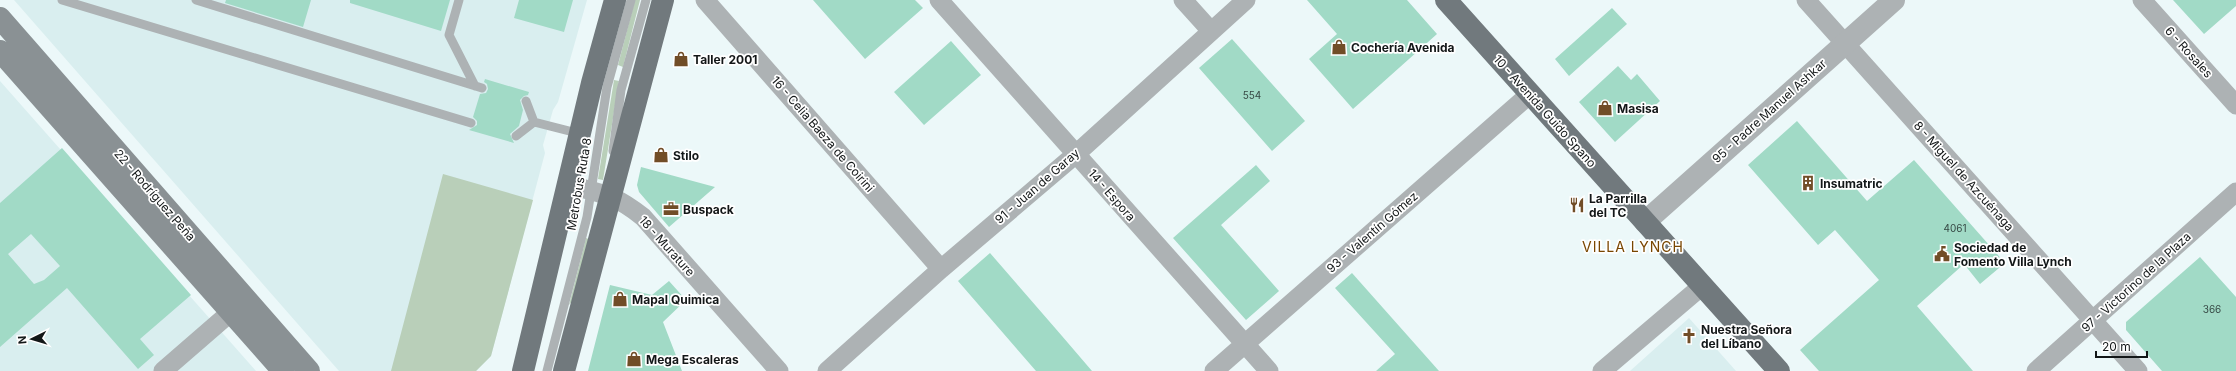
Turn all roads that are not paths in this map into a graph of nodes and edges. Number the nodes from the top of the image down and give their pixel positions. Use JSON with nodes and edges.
{"nodes":[{"id":1,"x":62,"y":0,"type":"edge"},
{"id":2,"x":196,"y":0,"type":"edge"},
{"id":3,"x":459,"y":0,"type":"edge"},
{"id":4,"x":614,"y":0,"type":"edge"},
{"id":5,"x":631,"y":0,"type":"edge"},
{"id":6,"x":646,"y":0,"type":"edge"},
{"id":7,"x":663,"y":0,"type":"edge"},
{"id":8,"x":705,"y":0,"type":"edge"},
{"id":9,"x":939,"y":0,"type":"edge"},
{"id":10,"x":1183,"y":0,"type":"edge"},
{"id":11,"x":1246,"y":0,"type":"edge"},
{"id":12,"x":1446,"y":0,"type":"edge"},
{"id":13,"x":1806,"y":0,"type":"edge"},
{"id":14,"x":1894,"y":0,"type":"edge"},
{"id":15,"x":2142,"y":0,"type":"edge"},
{"id":16,"x":0,"y":18,"type":"edge"},
{"id":17,"x":1211,"y":31,"type":"junction"},
{"id":18,"x":1845,"y":44,"type":"junction"},
{"id":19,"x":0,"y":51,"type":"edge"},
{"id":20,"x":1530,"y":94,"type":"junction"},
{"id":21,"x":526,"y":101,"type":"dead end"},
{"id":22,"x":2236,"y":105,"type":"edge"},
{"id":23,"x":534,"y":122,"type":"junction"},
{"id":24,"x":471,"y":123,"type":"dead end"},
{"id":25,"x":581,"y":134,"type":"junction"},
{"id":26,"x":516,"y":136,"type":"dead end"},
{"id":27,"x":1076,"y":154,"type":"junction"},
{"id":28,"x":569,"y":185,"type":"junction"},
{"id":29,"x":2236,"y":192,"type":"edge"},
{"id":30,"x":600,"y":193,"type":"junction"},
{"id":31,"x":1645,"y":222,"type":"junction"},
{"id":32,"x":941,"y":269,"type":"junction"},
{"id":33,"x":1702,"y":286,"type":"junction"},
{"id":34,"x":231,"y":312,"type":"junction"},
{"id":35,"x":2094,"y":320,"type":"junction"},
{"id":36,"x":1244,"y":344,"type":"junction"},
{"id":37,"x":522,"y":368,"type":"edge"},
{"id":38,"x":163,"y":371,"type":"edge"},
{"id":39,"x":283,"y":371,"type":"edge"},
{"id":40,"x":309,"y":371,"type":"edge"},
{"id":41,"x":547,"y":371,"type":"edge"},
{"id":42,"x":564,"y":371,"type":"edge"},
{"id":43,"x":779,"y":371,"type":"edge"},
{"id":44,"x":827,"y":371,"type":"edge"},
{"id":45,"x":1214,"y":371,"type":"edge"},
{"id":46,"x":1269,"y":371,"type":"edge"},
{"id":47,"x":1602,"y":371,"type":"edge"},
{"id":48,"x":1779,"y":371,"type":"edge"},
{"id":49,"x":2036,"y":371,"type":"edge"},
{"id":50,"x":2138,"y":371,"type":"edge"}],
"edges":[{"from":1,"to":24,"type":"lane"},
{"from":2,"to":3,"type":"lane"},
{"from":4,"to":25,"type":"main road"},
{"from":5,"to":30,"type":"lane","name":"Metrobus Ruta 8"},
{"from":6,"to":30,"type":"lane","name":"Metrobus Ruta 8"},
{"from":7,"to":30,"type":"main road"},
{"from":8,"to":32,"type":"street","name":"16 - Celia Baeza de Coirini"},
{"from":9,"to":27,"type":"street","name":"14 - Espora"},
{"from":10,"to":17,"type":"street"},
{"from":11,"to":17,"type":"street","name":"91 - Juan de Garay"},
{"from":12,"to":20,"type":"main road","name":"10 - Avenida Guido Spano"},
{"from":13,"to":18,"type":"street","name":"8 - Miguel de Azcuénaga"},
{"from":14,"to":18,"type":"street","name":"95 - Padre Manuel Ashkar"},
{"from":15,"to":22,"type":"street","name":"6 - Rosales"},
{"from":16,"to":40,"type":"main road","name":"22 - Rodríguez Peña"},
{"from":17,"to":27,"type":"street","name":"91 - Juan de Garay"},
{"from":18,"to":31,"type":"street","name":"95 - Padre Manuel Ashkar"},
{"from":18,"to":35,"type":"street","name":"8 - Miguel de Azcuénaga"},
{"from":19,"to":34,"type":"main road","name":"22 - Rodríguez Peña"},
{"from":20,"to":31,"type":"main road","name":"10 - Avenida Guido Spano"},
{"from":20,"to":36,"type":"street","name":"93 - Valentín Gómez"},
{"from":21,"to":23,"type":"lane"},
{"from":23,"to":25,"type":"lane"},
{"from":23,"to":26,"type":"lane"},
{"from":25,"to":28,"type":"main road"},
{"from":27,"to":32,"type":"street","name":"91 - Juan de Garay"},
{"from":27,"to":36,"type":"street","name":"14 - Espora"},
{"from":28,"to":30,"type":"street","name":"18 - Murature"},
{"from":28,"to":37,"type":"main road"},
{"from":29,"to":35,"type":"street","name":"97 - Victorino de la Plaza"},
{"from":30,"to":41,"type":"lane","name":"Metrobus Ruta 8"},
{"from":30,"to":42,"type":"main road"},
{"from":30,"to":43,"type":"street","name":"18 - Murature"},
{"from":31,"to":33,"type":"main road","name":"10 - Avenida Guido Spano"},
{"from":32,"to":44,"type":"street","name":"91 - Juan de Garay"},
{"from":33,"to":47,"type":"street"},
{"from":33,"to":48,"type":"main road","name":"10 - Avenida Guido Spano"},
{"from":34,"to":38,"type":"street"},
{"from":34,"to":39,"type":"main road","name":"22 - Rodríguez Peña"},
{"from":35,"to":49,"type":"street","name":"97 - Victorino de la Plaza"},
{"from":35,"to":50,"type":"street","name":"8 - Miguel de Azcuénaga"},
{"from":36,"to":45,"type":"street","name":"93 - Valentín Gómez"},
{"from":36,"to":46,"type":"street","name":"14 - Espora"}]}
